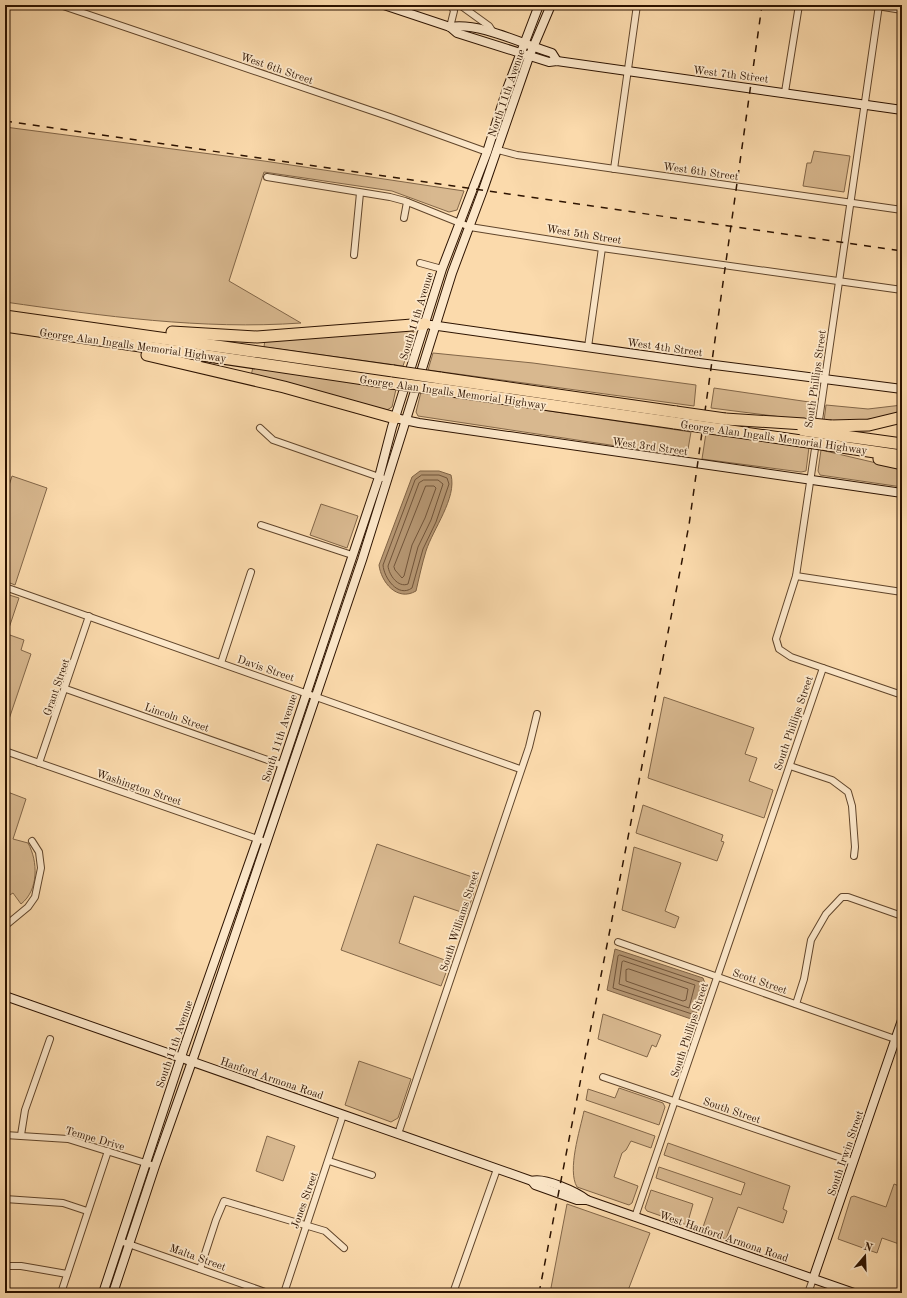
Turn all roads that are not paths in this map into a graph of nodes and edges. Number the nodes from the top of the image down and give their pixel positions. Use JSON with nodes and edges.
{"nodes":[{"id":1,"x":60,"y":5,"type":"edge"},
{"id":2,"x":384,"y":5,"type":"edge"},
{"id":3,"x":451,"y":5,"type":"edge"},
{"id":4,"x":460,"y":5,"type":"edge"},
{"id":5,"x":539,"y":5,"type":"edge"},
{"id":6,"x":551,"y":5,"type":"edge"},
{"id":7,"x":636,"y":5,"type":"edge"},
{"id":8,"x":799,"y":5,"type":"edge"},
{"id":9,"x":871,"y":5,"type":"edge"},
{"id":10,"x":879,"y":6,"type":"edge"},
{"id":11,"x":902,"y":10,"type":"edge"},
{"id":12,"x":450,"y":26,"type":"junction"},
{"id":13,"x":494,"y":33,"type":"junction"},
{"id":14,"x":524,"y":44,"type":"junction"},
{"id":15,"x":534,"y":48,"type":"junction"},
{"id":16,"x":520,"y":54,"type":"junction"},
{"id":17,"x":529,"y":57,"type":"junction"},
{"id":18,"x":557,"y":61,"type":"junction"},
{"id":19,"x":628,"y":71,"type":"junction"},
{"id":20,"x":785,"y":92,"type":"junction"},
{"id":21,"x":504,"y":100,"type":"junction"},
{"id":22,"x":864,"y":104,"type":"junction"},
{"id":23,"x":902,"y":110,"type":"edge"},
{"id":24,"x":498,"y":150,"type":"junction"},
{"id":25,"x":487,"y":152,"type":"junction"},
{"id":26,"x":614,"y":169,"type":"junction"},
{"id":27,"x":267,"y":178,"type":"dead end"},
{"id":28,"x":485,"y":186,"type":"junction"},
{"id":29,"x":473,"y":189,"type":"joint"},
{"id":30,"x":360,"y":192,"type":"junction"},
{"id":31,"x":407,"y":202,"type":"junction"},
{"id":32,"x":850,"y":203,"type":"junction"},
{"id":33,"x":902,"y":210,"type":"edge"},
{"id":34,"x":404,"y":218,"type":"dead end"},
{"id":35,"x":460,"y":223,"type":"junction"},
{"id":36,"x":470,"y":227,"type":"junction"},
{"id":37,"x":602,"y":248,"type":"junction"},
{"id":38,"x":354,"y":255,"type":"dead end"},
{"id":39,"x":420,"y":263,"type":"dead end"},
{"id":40,"x":442,"y":269,"type":"junction"},
{"id":41,"x":839,"y":281,"type":"junction"},
{"id":42,"x":902,"y":290,"type":"edge"},
{"id":43,"x":5,"y":316,"type":"edge"},
{"id":44,"x":430,"y":325,"type":"junction"},
{"id":45,"x":5,"y":326,"type":"edge"},
{"id":46,"x":65,"y":329,"type":"junction"},
{"id":47,"x":588,"y":347,"type":"junction"},
{"id":48,"x":825,"y":378,"type":"junction"},
{"id":49,"x":902,"y":389,"type":"edge"},
{"id":50,"x":902,"y":417,"type":"edge"},
{"id":51,"x":395,"y":418,"type":"junction"},
{"id":52,"x":407,"y":421,"type":"junction"},
{"id":53,"x":260,"y":428,"type":"dead end"},
{"id":54,"x":831,"y":430,"type":"junction"},
{"id":55,"x":902,"y":444,"type":"edge"},
{"id":56,"x":829,"y":445,"type":"junction"},
{"id":57,"x":902,"y":456,"type":"edge"},
{"id":58,"x":902,"y":464,"type":"edge"},
{"id":59,"x":378,"y":477,"type":"junction"},
{"id":60,"x":388,"y":480,"type":"junction"},
{"id":61,"x":811,"y":480,"type":"junction"},
{"id":62,"x":902,"y":493,"type":"edge"},
{"id":63,"x":261,"y":525,"type":"dead end"},
{"id":64,"x":352,"y":555,"type":"junction"},
{"id":65,"x":251,"y":572,"type":"dead end"},
{"id":66,"x":796,"y":576,"type":"junction"},
{"id":67,"x":5,"y":587,"type":"edge"},
{"id":68,"x":902,"y":592,"type":"edge"},
{"id":69,"x":89,"y":616,"type":"junction"},
{"id":70,"x":221,"y":663,"type":"junction"},
{"id":71,"x":822,"y":668,"type":"junction"},
{"id":72,"x":66,"y":689,"type":"junction"},
{"id":73,"x":306,"y":692,"type":"junction"},
{"id":74,"x":902,"y":695,"type":"edge"},
{"id":75,"x":316,"y":696,"type":"junction"},
{"id":76,"x":537,"y":714,"type":"dead end"},
{"id":77,"x":5,"y":751,"type":"edge"},
{"id":78,"x":39,"y":764,"type":"junction"},
{"id":79,"x":282,"y":765,"type":"junction"},
{"id":80,"x":790,"y":766,"type":"junction"},
{"id":81,"x":520,"y":768,"type":"junction"},
{"id":82,"x":258,"y":838,"type":"junction"},
{"id":83,"x":32,"y":841,"type":"dead end"},
{"id":84,"x":266,"y":842,"type":"junction"},
{"id":85,"x":854,"y":856,"type":"dead end"},
{"id":86,"x":902,"y":916,"type":"edge"},
{"id":87,"x":5,"y":926,"type":"edge"},
{"id":88,"x":618,"y":942,"type":"dead end"},
{"id":89,"x":717,"y":976,"type":"junction"},
{"id":90,"x":5,"y":996,"type":"edge"},
{"id":91,"x":796,"y":1004,"type":"junction"},
{"id":92,"x":902,"y":1020,"type":"edge"},
{"id":93,"x":50,"y":1039,"type":"dead end"},
{"id":94,"x":895,"y":1039,"type":"junction"},
{"id":95,"x":181,"y":1057,"type":"junction"},
{"id":96,"x":192,"y":1062,"type":"junction"},
{"id":97,"x":603,"y":1077,"type":"dead end"},
{"id":98,"x":675,"y":1101,"type":"junction"},
{"id":99,"x":343,"y":1115,"type":"junction"},
{"id":100,"x":398,"y":1134,"type":"junction"},
{"id":101,"x":5,"y":1135,"type":"edge"},
{"id":102,"x":21,"y":1135,"type":"junction"},
{"id":103,"x":108,"y":1151,"type":"junction"},
{"id":104,"x":329,"y":1161,"type":"junction"},
{"id":105,"x":853,"y":1162,"type":"junction"},
{"id":106,"x":150,"y":1164,"type":"junction"},
{"id":107,"x":497,"y":1169,"type":"junction"},
{"id":108,"x":372,"y":1175,"type":"dead end"},
{"id":109,"x":5,"y":1199,"type":"edge"},
{"id":110,"x":587,"y":1200,"type":"joint"},
{"id":111,"x":87,"y":1212,"type":"junction"},
{"id":112,"x":635,"y":1217,"type":"junction"},
{"id":113,"x":305,"y":1225,"type":"junction"},
{"id":114,"x":120,"y":1241,"type":"junction"},
{"id":115,"x":129,"y":1243,"type":"junction"},
{"id":116,"x":344,"y":1248,"type":"dead end"},
{"id":117,"x":5,"y":1266,"type":"edge"},
{"id":118,"x":200,"y":1269,"type":"junction"},
{"id":119,"x":67,"y":1274,"type":"junction"},
{"id":120,"x":813,"y":1279,"type":"junction"},
{"id":121,"x":61,"y":1293,"type":"edge"},
{"id":122,"x":103,"y":1293,"type":"edge"},
{"id":123,"x":113,"y":1293,"type":"edge"},
{"id":124,"x":268,"y":1293,"type":"edge"},
{"id":125,"x":284,"y":1293,"type":"edge"},
{"id":126,"x":453,"y":1293,"type":"edge"},
{"id":127,"x":808,"y":1293,"type":"edge"},
{"id":128,"x":854,"y":1293,"type":"edge"}],
"edges":[{"from":1,"to":25,"type":"street","name":"West 6th Street"},
{"from":2,"to":12,"type":"main road","name":"West 7th Street"},
{"from":3,"to":12,"type":"street"},
{"from":4,"to":13,"type":"street"},
{"from":5,"to":14,"type":"main road","name":"North 11th Avenue"},
{"from":6,"to":15,"type":"main road","name":"North 11th Avenue"},
{"from":7,"to":19,"type":"street"},
{"from":8,"to":20,"type":"street"},
{"from":9,"to":10,"type":"street"},
{"from":10,"to":11,"type":"street"},
{"from":10,"to":22,"type":"street","name":"South Phillips Street"},
{"from":12,"to":13,"type":"main road","name":"West 7th Street"},
{"from":12,"to":16,"type":"main road","name":"West 7th Street"},
{"from":13,"to":14,"type":"main road","name":"West 7th Street"},
{"from":14,"to":15,"type":"main road","name":"West 7th Street"},
{"from":14,"to":16,"type":"main road","name":"North 11th Avenue"},
{"from":15,"to":17,"type":"main road","name":"North 11th Avenue"},
{"from":15,"to":18,"type":"main road","name":"West 7th Street"},
{"from":16,"to":17,"type":"main road","name":"West 7th Street"},
{"from":16,"to":21,"type":"main road","name":"North 11th Avenue"},
{"from":17,"to":18,"type":"main road","name":"West 7th Street"},
{"from":17,"to":24,"type":"main road","name":"North 11th Avenue"},
{"from":18,"to":19,"type":"main road","name":"West 7th Street"},
{"from":19,"to":20,"type":"main road","name":"West 7th Street"},
{"from":19,"to":26,"type":"street"},
{"from":20,"to":22,"type":"main road","name":"West 7th Street"},
{"from":21,"to":24,"type":"main road"},
{"from":21,"to":25,"type":"main road","name":"North 11th Avenue"},
{"from":22,"to":23,"type":"main road","name":"West 7th Street"},
{"from":22,"to":32,"type":"street","name":"South Phillips Street"},
{"from":24,"to":26,"type":"street","name":"West 6th Street"},
{"from":24,"to":28,"type":"main road","name":"North 11th Avenue"},
{"from":25,"to":28,"type":"main road"},
{"from":25,"to":29,"type":"main road","name":"North 11th Avenue"},
{"from":26,"to":32,"type":"street","name":"West 6th Street"},
{"from":27,"to":30,"type":"street","name":"West 5th Street"},
{"from":28,"to":36,"type":"main road","name":"South 11th Avenue"},
{"from":29,"to":35,"type":"main road","name":"South 11th Avenue"},
{"from":30,"to":31,"type":"street","name":"West 5th Street"},
{"from":30,"to":38,"type":"street"},
{"from":31,"to":34,"type":"street"},
{"from":31,"to":35,"type":"street","name":"West 5th Street"},
{"from":32,"to":33,"type":"street","name":"West 6th Street"},
{"from":32,"to":41,"type":"street","name":"South Phillips Street"},
{"from":35,"to":36,"type":"street","name":"West 5th Street"},
{"from":35,"to":40,"type":"main road","name":"South 11th Avenue"},
{"from":36,"to":37,"type":"street","name":"West 5th Street"},
{"from":36,"to":44,"type":"main road","name":"South 11th Avenue"},
{"from":37,"to":41,"type":"street","name":"West 5th Street"},
{"from":37,"to":47,"type":"street"},
{"from":39,"to":40,"type":"street"},
{"from":40,"to":44,"type":"main road","name":"South 11th Avenue"},
{"from":41,"to":42,"type":"street","name":"West 5th Street"},
{"from":41,"to":48,"type":"street","name":"South Phillips Street"},
{"from":43,"to":46,"type":"highway","name":"George Alan Ingalls Memorial Highway"},
{"from":44,"to":46,"type":"highway"},
{"from":44,"to":47,"type":"main road","name":"West 4th Street"},
{"from":44,"to":51,"type":"main road","name":"South 11th Avenue"},
{"from":44,"to":52,"type":"main road","name":"South 11th Avenue"},
{"from":45,"to":46,"type":"highway","name":"George Alan Ingalls Memorial Highway"},
{"from":46,"to":51,"type":"highway"},
{"from":46,"to":54,"type":"highway","name":"George Alan Ingalls Memorial Highway","bridge":true},
{"from":46,"to":56,"type":"highway","name":"George Alan Ingalls Memorial Highway","bridge":true},
{"from":47,"to":48,"type":"main road","name":"West 4th Street"},
{"from":48,"to":49,"type":"main road","name":"West 4th Street"},
{"from":48,"to":61,"type":"street","name":"South Phillips Street"},
{"from":50,"to":54,"type":"highway"},
{"from":51,"to":52,"type":"main road","name":"West 3rd Street"},
{"from":51,"to":59,"type":"main road","name":"South 11th Avenue"},
{"from":52,"to":60,"type":"main road","name":"South 11th Avenue"},
{"from":52,"to":61,"type":"main road","name":"West 3rd Street"},
{"from":53,"to":59,"type":"street"},
{"from":54,"to":55,"type":"highway","name":"George Alan Ingalls Memorial Highway"},
{"from":56,"to":57,"type":"highway","name":"George Alan Ingalls Memorial Highway"},
{"from":56,"to":58,"type":"highway"},
{"from":59,"to":60,"type":"street"},
{"from":59,"to":64,"type":"main road","name":"South 11th Avenue"},
{"from":60,"to":75,"type":"main road","name":"South 11th Avenue"},
{"from":61,"to":62,"type":"main road","name":"West 3rd Street"},
{"from":61,"to":66,"type":"street","name":"South Phillips Street"},
{"from":63,"to":64,"type":"street"},
{"from":64,"to":73,"type":"main road","name":"South 11th Avenue"},
{"from":65,"to":70,"type":"street"},
{"from":66,"to":68,"type":"street"},
{"from":66,"to":71,"type":"street","name":"South Phillips Street"},
{"from":67,"to":69,"type":"street","name":"Davis Street"},
{"from":69,"to":70,"type":"street","name":"Davis Street"},
{"from":69,"to":72,"type":"street","name":"Grant Street"},
{"from":70,"to":73,"type":"street","name":"Davis Street"},
{"from":71,"to":74,"type":"street"},
{"from":71,"to":80,"type":"street","name":"South Phillips Street"},
{"from":72,"to":78,"type":"street","name":"Grant Street"},
{"from":72,"to":79,"type":"street","name":"Lincoln Street"},
{"from":73,"to":75,"type":"street","name":"Davis Street"},
{"from":73,"to":79,"type":"main road","name":"South 11th Avenue"},
{"from":75,"to":81,"type":"street","name":"Davis Street"},
{"from":75,"to":84,"type":"main road","name":"South 11th Avenue"},
{"from":76,"to":81,"type":"street","name":"South Williams Street"},
{"from":77,"to":78,"type":"street","name":"Washington Street"},
{"from":78,"to":82,"type":"street","name":"Washington Street"},
{"from":79,"to":82,"type":"main road","name":"South 11th Avenue"},
{"from":80,"to":85,"type":"street"},
{"from":80,"to":89,"type":"street","name":"South Phillips Street"},
{"from":81,"to":100,"type":"street","name":"South Williams Street"},
{"from":82,"to":84,"type":"street","name":"Washington Street"},
{"from":82,"to":95,"type":"main road","name":"South 11th Avenue"},
{"from":83,"to":87,"type":"street"},
{"from":84,"to":96,"type":"main road","name":"South 11th Avenue"},
{"from":86,"to":91,"type":"street"},
{"from":88,"to":89,"type":"street","name":"Scott Street"},
{"from":89,"to":91,"type":"street","name":"Scott Street"},
{"from":89,"to":98,"type":"street","name":"South Phillips Street"},
{"from":90,"to":95,"type":"main road","name":"Hanford Armona Road"},
{"from":91,"to":94,"type":"street","name":"Scott Street"},
{"from":92,"to":94,"type":"main road","name":"South Irwin Street"},
{"from":93,"to":102,"type":"street"},
{"from":94,"to":105,"type":"main road","name":"South Irwin Street"},
{"from":95,"to":96,"type":"main road","name":"Hanford Armona Road"},
{"from":95,"to":106,"type":"main road","name":"South 11th Avenue"},
{"from":96,"to":99,"type":"main road","name":"Hanford Armona Road"},
{"from":96,"to":106,"type":"main road","name":"South 11th Avenue"},
{"from":97,"to":98,"type":"street","name":"South Street"},
{"from":98,"to":105,"type":"street","name":"South Street"},
{"from":98,"to":112,"type":"street","name":"South Phillips Street"},
{"from":99,"to":100,"type":"main road","name":"Hanford Armona Road"},
{"from":99,"to":104,"type":"street","name":"Jones Street"},
{"from":100,"to":107,"type":"main road","name":"Hanford Armona Road"},
{"from":101,"to":102,"type":"street","name":"Tempe Drive"},
{"from":102,"to":103,"type":"street","name":"Tempe Drive"},
{"from":103,"to":106,"type":"street","name":"Tempe Drive"},
{"from":103,"to":111,"type":"street"},
{"from":104,"to":108,"type":"street"},
{"from":104,"to":113,"type":"street","name":"Jones Street"},
{"from":105,"to":120,"type":"main road","name":"South Irwin Street"},
{"from":106,"to":114,"type":"main road","name":"South 11th Avenue"},
{"from":106,"to":115,"type":"main road","name":"South 11th Avenue"},
{"from":107,"to":110,"type":"main road","name":"Hanford Armona Road"},
{"from":107,"to":126,"type":"street"},
{"from":109,"to":111,"type":"street"},
{"from":110,"to":112,"type":"main road","name":"West Hanford Armona Road"},
{"from":111,"to":119,"type":"street"},
{"from":112,"to":120,"type":"main road","name":"West Hanford Armona Road"},
{"from":113,"to":116,"type":"street"},
{"from":113,"to":118,"type":"street"},
{"from":113,"to":125,"type":"street","name":"Jones Street"},
{"from":114,"to":115,"type":"street","name":"Malta Street"},
{"from":114,"to":122,"type":"main road","name":"South 11th Avenue"},
{"from":115,"to":118,"type":"street","name":"Malta Street"},
{"from":115,"to":123,"type":"main road","name":"South 11th Avenue"},
{"from":117,"to":119,"type":"street"},
{"from":118,"to":124,"type":"street","name":"Malta Street"},
{"from":119,"to":121,"type":"street"},
{"from":120,"to":127,"type":"street","name":"South Irwin Street"},
{"from":120,"to":128,"type":"main road","name":"West Hanford Armona Road"}]}
